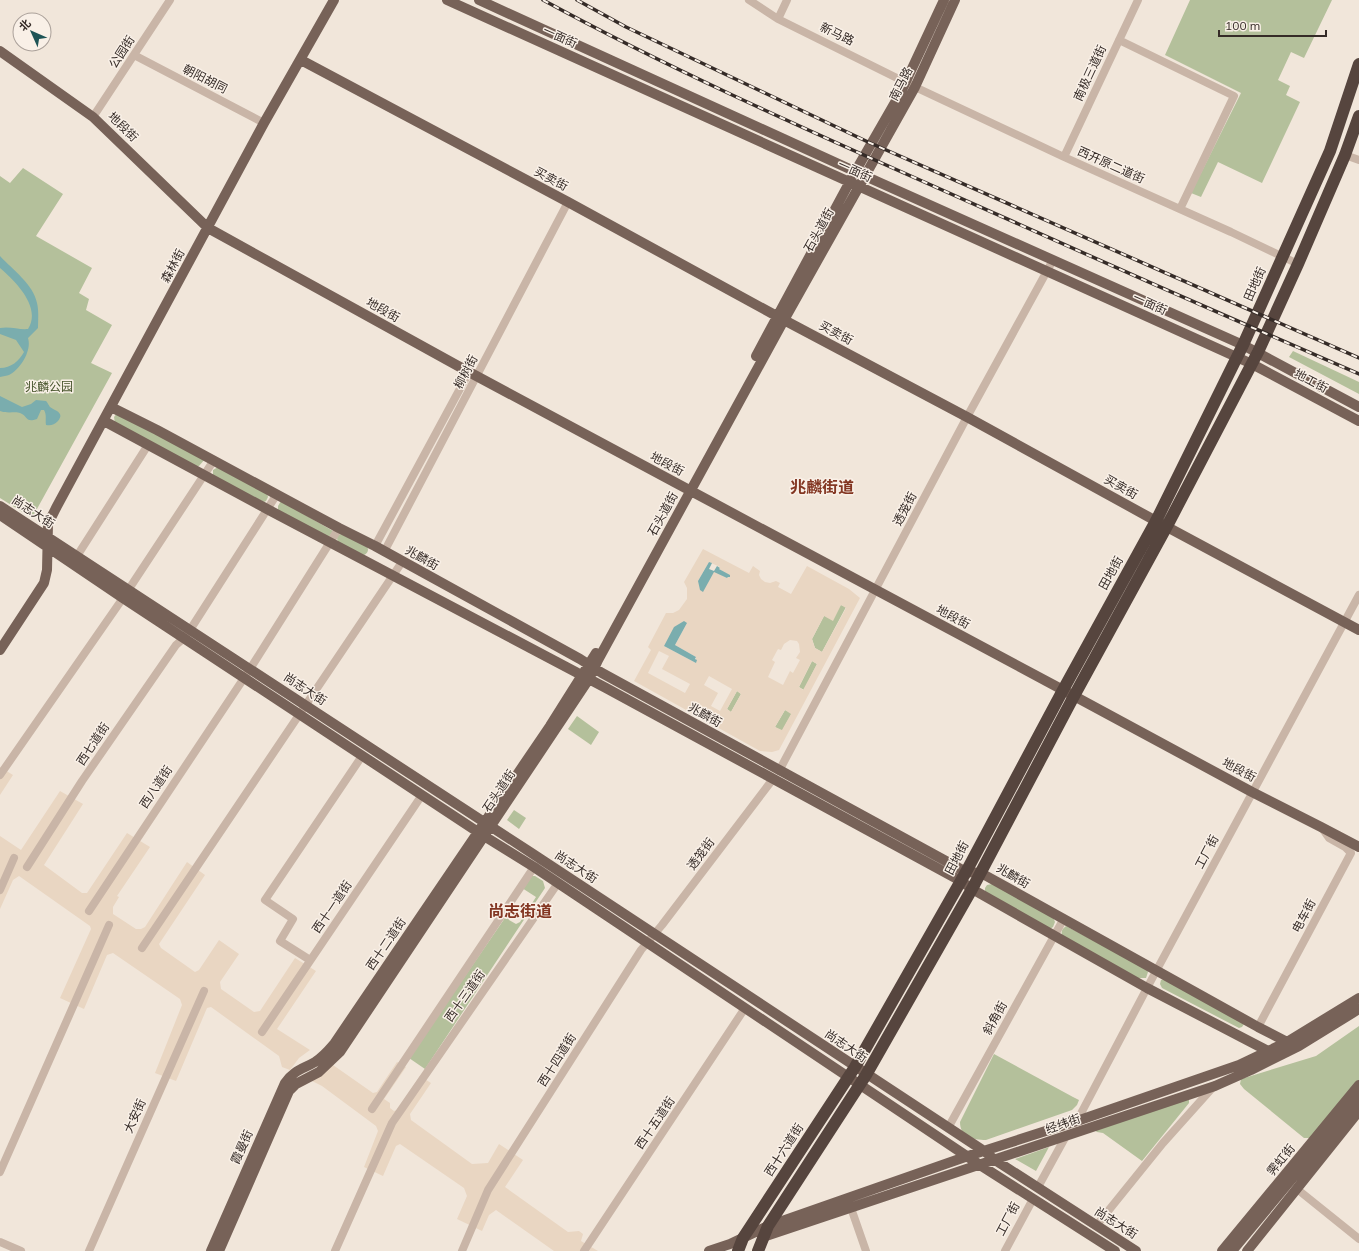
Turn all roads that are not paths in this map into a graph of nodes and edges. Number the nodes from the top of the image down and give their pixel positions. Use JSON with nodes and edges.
{"nodes":[{"id":1,"x":170,"y":0,"type":"edge"},
{"id":2,"x":334,"y":0,"type":"edge"},
{"id":3,"x":448,"y":0,"type":"edge"},
{"id":4,"x":478,"y":0,"type":"edge"},
{"id":5,"x":749,"y":0,"type":"edge"},
{"id":6,"x":787,"y":0,"type":"edge"},
{"id":7,"x":944,"y":0,"type":"edge"},
{"id":8,"x":955,"y":0,"type":"edge"},
{"id":9,"x":1138,"y":0,"type":"edge"},
{"id":10,"x":778,"y":19,"type":"junction"},
{"id":11,"x":1119,"y":40,"type":"junction"},
{"id":12,"x":0,"y":51,"type":"edge"},
{"id":13,"x":134,"y":55,"type":"junction"},
{"id":14,"x":301,"y":60,"type":"junction"},
{"id":15,"x":1359,"y":64,"type":"edge"},
{"id":16,"x":911,"y":84,"type":"junction"},
{"id":17,"x":1359,"y":116,"type":"edge"},
{"id":18,"x":93,"y":117,"type":"junction"},
{"id":19,"x":264,"y":123,"type":"junction"},
{"id":20,"x":1345,"y":155,"type":"junction"},
{"id":21,"x":1064,"y":157,"type":"junction"},
{"id":22,"x":1359,"y":160,"type":"edge"},
{"id":23,"x":860,"y":174,"type":"junction"},
{"id":24,"x":854,"y":185,"type":"junction"},
{"id":25,"x":568,"y":202,"type":"junction"},
{"id":26,"x":1180,"y":209,"type":"junction"},
{"id":27,"x":208,"y":228,"type":"junction"},
{"id":28,"x":1282,"y":256,"type":"junction"},
{"id":29,"x":1053,"y":260,"type":"junction"},
{"id":30,"x":1298,"y":264,"type":"junction"},
{"id":31,"x":1047,"y":272,"type":"junction"},
{"id":32,"x":780,"y":318,"type":"junction"},
{"id":33,"x":1243,"y":345,"type":"junction"},
{"id":34,"x":1258,"y":352,"type":"junction"},
{"id":35,"x":1237,"y":358,"type":"junction"},
{"id":36,"x":1252,"y":364,"type":"junction"},
{"id":37,"x":473,"y":374,"type":"junction"},
{"id":38,"x":111,"y":407,"type":"junction"},
{"id":39,"x":1359,"y":407,"type":"edge"},
{"id":40,"x":967,"y":417,"type":"junction"},
{"id":41,"x":104,"y":421,"type":"junction"},
{"id":42,"x":1359,"y":421,"type":"edge"},
{"id":43,"x":148,"y":445,"type":"junction"},
{"id":44,"x":214,"y":460,"type":"junction"},
{"id":45,"x":204,"y":476,"type":"junction"},
{"id":46,"x":688,"y":490,"type":"junction"},
{"id":47,"x":277,"y":494,"type":"junction"},
{"id":48,"x":0,"y":506,"type":"edge"},
{"id":49,"x":267,"y":509,"type":"junction"},
{"id":50,"x":1,"y":517,"type":"edge"},
{"id":51,"x":1156,"y":521,"type":"junction"},
{"id":52,"x":1167,"y":526,"type":"junction"},
{"id":53,"x":339,"y":528,"type":"junction"},
{"id":54,"x":48,"y":537,"type":"junction"},
{"id":55,"x":330,"y":542,"type":"junction"},
{"id":56,"x":375,"y":546,"type":"junction"},
{"id":57,"x":48,"y":548,"type":"junction"},
{"id":58,"x":384,"y":552,"type":"junction"},
{"id":59,"x":77,"y":556,"type":"junction"},
{"id":60,"x":402,"y":562,"type":"junction"},
{"id":61,"x":393,"y":576,"type":"junction"},
{"id":62,"x":876,"y":590,"type":"junction"},
{"id":63,"x":125,"y":594,"type":"junction"},
{"id":64,"x":1359,"y":595,"type":"edge"},
{"id":65,"x":1345,"y":623,"type":"junction"},
{"id":66,"x":1359,"y":630,"type":"edge"},
{"id":67,"x":187,"y":634,"type":"junction"},
{"id":68,"x":0,"y":650,"type":"edge"},
{"id":69,"x":592,"y":667,"type":"junction"},
{"id":70,"x":250,"y":669,"type":"junction"},
{"id":71,"x":585,"y":677,"type":"junction"},
{"id":72,"x":244,"y":678,"type":"junction"},
{"id":73,"x":1062,"y":690,"type":"junction"},
{"id":74,"x":1074,"y":696,"type":"junction"},
{"id":75,"x":306,"y":706,"type":"junction"},
{"id":76,"x":299,"y":714,"type":"junction"},
{"id":77,"x":362,"y":756,"type":"junction"},
{"id":78,"x":779,"y":771,"type":"junction"},
{"id":79,"x":0,"y":776,"type":"edge"},
{"id":80,"x":773,"y":779,"type":"junction"},
{"id":81,"x":1252,"y":792,"type":"junction"},
{"id":82,"x":422,"y":795,"type":"junction"},
{"id":83,"x":487,"y":824,"type":"junction"},
{"id":84,"x":1321,"y":826,"type":"junction"},
{"id":85,"x":481,"y":834,"type":"junction"},
{"id":86,"x":1359,"y":847,"type":"edge"},
{"id":87,"x":14,"y":858,"type":"dead end"},
{"id":88,"x":27,"y":867,"type":"dead end"},
{"id":89,"x":534,"y":867,"type":"junction"},
{"id":90,"x":981,"y":873,"type":"junction"},
{"id":91,"x":963,"y":876,"type":"junction"},
{"id":92,"x":558,"y":883,"type":"junction"},
{"id":93,"x":972,"y":889,"type":"junction"},
{"id":94,"x":0,"y":890,"type":"edge"},
{"id":95,"x":89,"y":911,"type":"dead end"},
{"id":96,"x":1063,"y":920,"type":"junction"},
{"id":97,"x":109,"y":925,"type":"dead end"},
{"id":98,"x":654,"y":934,"type":"junction"},
{"id":99,"x":1054,"y":936,"type":"junction"},
{"id":100,"x":646,"y":942,"type":"junction"},
{"id":101,"x":142,"y":948,"type":"dead end"},
{"id":102,"x":310,"y":960,"type":"junction"},
{"id":103,"x":1157,"y":970,"type":"junction"},
{"id":104,"x":1147,"y":988,"type":"junction"},
{"id":105,"x":204,"y":991,"type":"dead end"},
{"id":106,"x":1359,"y":998,"type":"edge"},
{"id":107,"x":745,"y":1008,"type":"junction"},
{"id":108,"x":1359,"y":1009,"type":"edge"},
{"id":109,"x":1258,"y":1027,"type":"junction"},
{"id":110,"x":262,"y":1032,"type":"dead end"},
{"id":111,"x":1287,"y":1042,"type":"junction"},
{"id":112,"x":1268,"y":1051,"type":"junction"},
{"id":113,"x":1280,"y":1055,"type":"junction"},
{"id":114,"x":309,"y":1065,"type":"joint"},
{"id":115,"x":319,"y":1072,"type":"joint"},
{"id":116,"x":852,"y":1072,"type":"junction"},
{"id":117,"x":863,"y":1080,"type":"junction"},
{"id":118,"x":1359,"y":1085,"type":"edge"},
{"id":119,"x":1215,"y":1086,"type":"junction"},
{"id":120,"x":1359,"y":1098,"type":"edge"},
{"id":121,"x":372,"y":1109,"type":"dead end"},
{"id":122,"x":1359,"y":1111,"type":"edge"},
{"id":123,"x":1076,"y":1121,"type":"junction"},
{"id":124,"x":948,"y":1128,"type":"junction"},
{"id":125,"x":1066,"y":1136,"type":"junction"},
{"id":126,"x":984,"y":1151,"type":"junction"},
{"id":127,"x":968,"y":1156,"type":"junction"},
{"id":128,"x":995,"y":1160,"type":"junction"},
{"id":129,"x":980,"y":1165,"type":"junction"},
{"id":130,"x":0,"y":1172,"type":"edge"},
{"id":131,"x":1038,"y":1187,"type":"junction"},
{"id":132,"x":1297,"y":1189,"type":"junction"},
{"id":133,"x":1033,"y":1198,"type":"junction"},
{"id":134,"x":851,"y":1208,"type":"junction"},
{"id":135,"x":1096,"y":1226,"type":"junction"},
{"id":136,"x":766,"y":1231,"type":"junction"},
{"id":137,"x":743,"y":1238,"type":"junction"},
{"id":138,"x":1359,"y":1239,"type":"edge"},
{"id":139,"x":0,"y":1242,"type":"edge"},
{"id":140,"x":731,"y":1249,"type":"edge"},
{"id":141,"x":21,"y":1251,"type":"edge"},
{"id":142,"x":89,"y":1251,"type":"edge"},
{"id":143,"x":211,"y":1251,"type":"edge"},
{"id":144,"x":219,"y":1251,"type":"edge"},
{"id":145,"x":335,"y":1251,"type":"edge"},
{"id":146,"x":462,"y":1251,"type":"edge"},
{"id":147,"x":584,"y":1251,"type":"edge"},
{"id":148,"x":709,"y":1251,"type":"edge"},
{"id":149,"x":758,"y":1251,"type":"edge"},
{"id":150,"x":866,"y":1251,"type":"edge"},
{"id":151,"x":1005,"y":1251,"type":"edge"},
{"id":152,"x":1115,"y":1251,"type":"edge"},
{"id":153,"x":1136,"y":1251,"type":"edge"},
{"id":154,"x":1222,"y":1251,"type":"edge"},
{"id":155,"x":1232,"y":1251,"type":"edge"},
{"id":156,"x":1248,"y":1251,"type":"edge"}],
"edges":[{"from":1,"to":13,"type":"street","name":"公园街"},
{"from":2,"to":14,"type":"main road","name":"森林街"},
{"from":3,"to":24,"type":"main road","name":"一面街"},
{"from":4,"to":23,"type":"main road","name":"一面街"},
{"from":5,"to":10,"type":"street","name":"新马路"},
{"from":6,"to":10,"type":"street"},
{"from":7,"to":16,"type":"main road","name":"南马路"},
{"from":8,"to":16,"type":"main road","name":"南马路"},
{"from":9,"to":11,"type":"street","name":"南极三道街"},
{"from":10,"to":16,"type":"street","name":"新马路"},
{"from":11,"to":21,"type":"street","name":"南极三道街"},
{"from":11,"to":26,"type":"street"},
{"from":12,"to":18,"type":"main road","name":"地段街"},
{"from":13,"to":18,"type":"street","name":"公园街"},
{"from":13,"to":19,"type":"street","name":"朝阳胡同"},
{"from":14,"to":19,"type":"main road","name":"森林街"},
{"from":14,"to":25,"type":"main road","name":"买卖街"},
{"from":15,"to":28,"type":"highway","name":"田地街"},
{"from":16,"to":21,"type":"street","name":"西开原二道街"},
{"from":16,"to":23,"type":"main road","name":"南马路"},
{"from":17,"to":20,"type":"highway"},
{"from":18,"to":27,"type":"main road","name":"地段街"},
{"from":19,"to":27,"type":"main road","name":"森林街"},
{"from":20,"to":22,"type":"street"},
{"from":20,"to":30,"type":"highway"},
{"from":21,"to":26,"type":"street","name":"西开原二道街"},
{"from":23,"to":24,"type":"main road","name":"石头道街"},
{"from":23,"to":29,"type":"main road","name":"一面街"},
{"from":24,"to":31,"type":"main road","name":"一面街"},
{"from":24,"to":32,"type":"main road","name":"石头道街"},
{"from":25,"to":32,"type":"main road","name":"买卖街"},
{"from":25,"to":37,"type":"street","name":"柳树街"},
{"from":26,"to":28,"type":"street","name":"西开原二道街"},
{"from":27,"to":37,"type":"main road","name":"地段街"},
{"from":27,"to":38,"type":"main road","name":"森林街"},
{"from":28,"to":30,"type":"street","name":"西开原二道街"},
{"from":28,"to":33,"type":"highway","name":"田地街"},
{"from":29,"to":31,"type":"street","name":"透笼街"},
{"from":29,"to":33,"type":"main road","name":"一面街"},
{"from":30,"to":34,"type":"highway"},
{"from":31,"to":35,"type":"main road","name":"一面街"},
{"from":31,"to":40,"type":"street","name":"透笼街"},
{"from":32,"to":40,"type":"main road","name":"买卖街"},
{"from":32,"to":46,"type":"main road","name":"石头道街"},
{"from":33,"to":34,"type":"main road","name":"一面街"},
{"from":33,"to":35,"type":"highway","name":"田地街"},
{"from":34,"to":36,"type":"highway"},
{"from":34,"to":39,"type":"main road","name":"地工街"},
{"from":35,"to":36,"type":"main road","name":"一面街"},
{"from":35,"to":51,"type":"highway","name":"田地街"},
{"from":36,"to":42,"type":"main road","name":"地工街"},
{"from":36,"to":52,"type":"highway"},
{"from":37,"to":46,"type":"main road","name":"地段街"},
{"from":37,"to":56,"type":"street","name":"柳树街"},
{"from":37,"to":58,"type":"street","name":"柳树街"},
{"from":38,"to":41,"type":"main road","name":"森林街"},
{"from":38,"to":44,"type":"main road","name":"兆麟街"},
{"from":40,"to":51,"type":"main road","name":"买卖街"},
{"from":40,"to":62,"type":"street","name":"透笼街"},
{"from":41,"to":43,"type":"main road","name":"兆麟街"},
{"from":41,"to":54,"type":"main road","name":"森林街"},
{"from":43,"to":45,"type":"main road","name":"兆麟街"},
{"from":43,"to":59,"type":"street"},
{"from":44,"to":45,"type":"street"},
{"from":44,"to":47,"type":"main road","name":"兆麟街"},
{"from":45,"to":49,"type":"main road","name":"兆麟街"},
{"from":45,"to":63,"type":"street"},
{"from":46,"to":62,"type":"main road","name":"地段街"},
{"from":46,"to":69,"type":"main road","name":"石头道街"},
{"from":47,"to":49,"type":"street","name":"西七道街"},
{"from":47,"to":53,"type":"main road","name":"兆麟街"},
{"from":48,"to":54,"type":"main road","name":"尚志大街"},
{"from":49,"to":55,"type":"main road","name":"兆麟街"},
{"from":49,"to":67,"type":"street","name":"西七道街"},
{"from":50,"to":57,"type":"main road","name":"尚志大街"},
{"from":51,"to":52,"type":"main road","name":"买卖街"},
{"from":51,"to":73,"type":"highway","name":"田地街"},
{"from":52,"to":65,"type":"main road","name":"买卖街"},
{"from":52,"to":74,"type":"highway"},
{"from":53,"to":55,"type":"street","name":"西八道街"},
{"from":53,"to":56,"type":"main road","name":"兆麟街"},
{"from":54,"to":57,"type":"main road","name":"森林街"},
{"from":54,"to":59,"type":"main road","name":"尚志大街"},
{"from":55,"to":61,"type":"main road","name":"兆麟街"},
{"from":55,"to":70,"type":"street","name":"西八道街"},
{"from":56,"to":58,"type":"main road","name":"兆麟街"},
{"from":57,"to":63,"type":"main road","name":"尚志大街"},
{"from":57,"to":68,"type":"main road","name":"森林街"},
{"from":58,"to":60,"type":"main road","name":"兆麟街"},
{"from":59,"to":63,"type":"main road","name":"尚志大街"},
{"from":60,"to":61,"type":"street"},
{"from":60,"to":69,"type":"main road","name":"兆麟街"},
{"from":61,"to":71,"type":"main road","name":"兆麟街"},
{"from":61,"to":75,"type":"street"},
{"from":62,"to":73,"type":"main road","name":"地段街"},
{"from":62,"to":78,"type":"street","name":"透笼街"},
{"from":63,"to":67,"type":"main road","name":"尚志大街"},
{"from":63,"to":79,"type":"street"},
{"from":64,"to":65,"type":"street","name":"工厂街"},
{"from":65,"to":66,"type":"main road","name":"买卖街"},
{"from":65,"to":81,"type":"street","name":"工厂街"},
{"from":67,"to":70,"type":"main road","name":"尚志大街"},
{"from":67,"to":72,"type":"main road","name":"尚志大街"},
{"from":67,"to":88,"type":"street","name":"西七道街"},
{"from":69,"to":71,"type":"main road","name":"石头道街"},
{"from":69,"to":78,"type":"main road","name":"兆麟街"},
{"from":70,"to":72,"type":"street","name":"西八道街"},
{"from":70,"to":75,"type":"main road","name":"尚志大街"},
{"from":71,"to":80,"type":"main road","name":"兆麟街"},
{"from":71,"to":83,"type":"main road","name":"石头道街"},
{"from":72,"to":76,"type":"main road","name":"尚志大街"},
{"from":72,"to":95,"type":"street","name":"西八道街"},
{"from":73,"to":74,"type":"main road","name":"地段街"},
{"from":73,"to":91,"type":"highway","name":"田地街"},
{"from":74,"to":81,"type":"main road","name":"地段街"},
{"from":74,"to":90,"type":"highway"},
{"from":75,"to":76,"type":"street"},
{"from":75,"to":83,"type":"main road","name":"尚志大街"},
{"from":76,"to":77,"type":"main road","name":"尚志大街"},
{"from":76,"to":101,"type":"street"},
{"from":77,"to":82,"type":"main road","name":"尚志大街"},
{"from":77,"to":102,"type":"street"},
{"from":78,"to":91,"type":"main road","name":"兆麟街"},
{"from":80,"to":91,"type":"main road","name":"兆麟街"},
{"from":80,"to":98,"type":"street","name":"透笼街"},
{"from":81,"to":84,"type":"main road","name":"地段街"},
{"from":81,"to":103,"type":"street","name":"工厂街"},
{"from":82,"to":85,"type":"main road","name":"尚志大街"},
{"from":82,"to":102,"type":"street","name":"西十一道街"},
{"from":83,"to":85,"type":"main road","name":"石头道街"},
{"from":83,"to":98,"type":"main road","name":"尚志大街"},
{"from":84,"to":86,"type":"main road","name":"地段街"},
{"from":84,"to":109,"type":"street","name":"电车街"},
{"from":85,"to":89,"type":"main road","name":"尚志大街"},
{"from":85,"to":114,"type":"main road","name":"西十二道街"},
{"from":85,"to":115,"type":"main road","name":"西十二道街"},
{"from":87,"to":94,"type":"street"},
{"from":89,"to":92,"type":"main road","name":"尚志大街"},
{"from":89,"to":121,"type":"street"},
{"from":90,"to":91,"type":"main road","name":"兆麟街"},
{"from":90,"to":93,"type":"highway"},
{"from":90,"to":96,"type":"main road","name":"兆麟街"},
{"from":91,"to":93,"type":"main road","name":"兆麟街"},
{"from":91,"to":116,"type":"highway","name":"田地街"},
{"from":92,"to":100,"type":"main road","name":"尚志大街"},
{"from":92,"to":145,"type":"street","name":"西十三道街"},
{"from":93,"to":99,"type":"main road","name":"兆麟街"},
{"from":93,"to":117,"type":"highway"},
{"from":96,"to":99,"type":"street","name":"斜角街"},
{"from":96,"to":103,"type":"main road","name":"兆麟街"},
{"from":97,"to":130,"type":"street"},
{"from":98,"to":100,"type":"street","name":"透笼街"},
{"from":98,"to":116,"type":"main road","name":"尚志大街"},
{"from":99,"to":104,"type":"main road","name":"兆麟街"},
{"from":99,"to":124,"type":"street","name":"斜角街"},
{"from":100,"to":107,"type":"main road","name":"尚志大街"},
{"from":100,"to":146,"type":"street","name":"西十四道街"},
{"from":102,"to":110,"type":"street","name":"西十一道街"},
{"from":103,"to":104,"type":"street","name":"工厂街"},
{"from":103,"to":109,"type":"main road","name":"兆麟街"},
{"from":104,"to":112,"type":"main road","name":"兆麟街"},
{"from":104,"to":123,"type":"street","name":"工厂街"},
{"from":105,"to":142,"type":"street","name":"大安街"},
{"from":106,"to":111,"type":"main road","name":"经纬街"},
{"from":107,"to":116,"type":"main road","name":"尚志大街"},
{"from":107,"to":147,"type":"street","name":"西十五道街"},
{"from":108,"to":113,"type":"main road","name":"经纬街"},
{"from":109,"to":111,"type":"main road","name":"兆麟街"},
{"from":111,"to":112,"type":"main road","name":"经纬街"},
{"from":112,"to":113,"type":"main road","name":"兆麟街"},
{"from":112,"to":123,"type":"main road","name":"经纬街"},
{"from":113,"to":119,"type":"main road","name":"经纬街"},
{"from":114,"to":143,"type":"main road","name":"霞曼街"},
{"from":115,"to":144,"type":"main road","name":"霞曼街"},
{"from":116,"to":117,"type":"main road","name":"尚志大街"},
{"from":116,"to":137,"type":"highway","name":"西十六道街"},
{"from":117,"to":124,"type":"main road","name":"尚志大街"},
{"from":117,"to":127,"type":"main road","name":"尚志大街"},
{"from":117,"to":136,"type":"highway"},
{"from":118,"to":154,"type":"main road","name":"霁虹街"},
{"from":119,"to":125,"type":"main road","name":"经纬街"},
{"from":119,"to":135,"type":"street"},
{"from":120,"to":155,"type":"main road","name":"霁虹街"},
{"from":122,"to":132,"type":"main road"},
{"from":123,"to":126,"type":"main road","name":"经纬街"},
{"from":124,"to":126,"type":"main road","name":"尚志大街"},
{"from":125,"to":128,"type":"main road","name":"经纬街"},
{"from":125,"to":131,"type":"street"},
{"from":126,"to":127,"type":"main road","name":"经纬街"},
{"from":126,"to":128,"type":"main road","name":"尚志大街"},
{"from":127,"to":129,"type":"main road","name":"尚志大街"},
{"from":127,"to":136,"type":"main road","name":"经纬街"},
{"from":128,"to":129,"type":"main road","name":"经纬街"},
{"from":128,"to":131,"type":"main road","name":"尚志大街"},
{"from":129,"to":133,"type":"main road","name":"尚志大街"},
{"from":129,"to":134,"type":"main road","name":"经纬街"},
{"from":131,"to":135,"type":"main road","name":"尚志大街"},
{"from":132,"to":138,"type":"street"},
{"from":132,"to":156,"type":"main road"},
{"from":133,"to":151,"type":"street","name":"工厂街"},
{"from":133,"to":152,"type":"main road","name":"尚志大街"},
{"from":134,"to":136,"type":"main road","name":"经纬街"},
{"from":134,"to":150,"type":"street"},
{"from":135,"to":153,"type":"main road","name":"尚志大街"},
{"from":136,"to":137,"type":"main road"},
{"from":136,"to":149,"type":"highway"},
{"from":137,"to":140,"type":"highway","name":"西十六道街"},
{"from":139,"to":141,"type":"street"},
{"from":140,"to":148,"type":"main road"}]}
